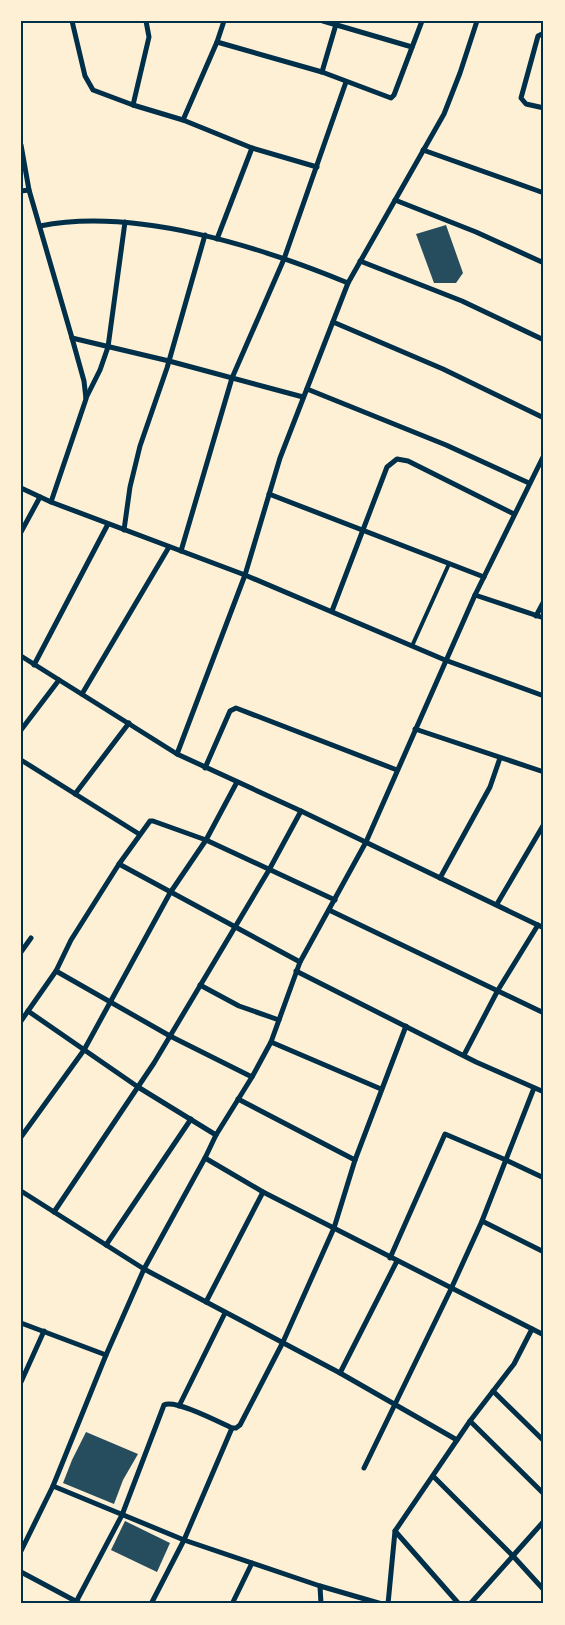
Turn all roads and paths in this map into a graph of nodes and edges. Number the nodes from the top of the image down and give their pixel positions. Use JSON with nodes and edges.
{"nodes":[{"id":1,"x":72,"y":21,"type":"edge"},
{"id":2,"x":146,"y":21,"type":"edge"},
{"id":3,"x":224,"y":21,"type":"edge"},
{"id":4,"x":323,"y":21,"type":"edge"},
{"id":5,"x":422,"y":21,"type":"edge"},
{"id":6,"x":477,"y":21,"type":"edge"},
{"id":7,"x":337,"y":24,"type":"edge"},
{"id":8,"x":544,"y":33,"type":"edge"},
{"id":9,"x":217,"y":42,"type":"junction"},
{"id":10,"x":412,"y":47,"type":"junction"},
{"id":11,"x":322,"y":72,"type":"junction"},
{"id":12,"x":346,"y":82,"type":"junction"},
{"id":13,"x":132,"y":105,"type":"junction"},
{"id":14,"x":544,"y":108,"type":"edge"},
{"id":15,"x":183,"y":120,"type":"junction"},
{"id":16,"x":21,"y":145,"type":"edge"},
{"id":17,"x":252,"y":148,"type":"junction"},
{"id":18,"x":424,"y":150,"type":"junction"},
{"id":19,"x":317,"y":168,"type":"junction"},
{"id":20,"x":29,"y":190,"type":"junction"},
{"id":21,"x":21,"y":192,"type":"edge"},
{"id":22,"x":544,"y":194,"type":"edge"},
{"id":23,"x":396,"y":200,"type":"junction"},
{"id":24,"x":125,"y":222,"type":"junction"},
{"id":25,"x":40,"y":226,"type":"junction"},
{"id":26,"x":204,"y":236,"type":"junction"},
{"id":27,"x":217,"y":239,"type":"junction"},
{"id":28,"x":284,"y":259,"type":"junction"},
{"id":29,"x":360,"y":261,"type":"junction"},
{"id":30,"x":544,"y":263,"type":"edge"},
{"id":31,"x":348,"y":283,"type":"junction"},
{"id":32,"x":333,"y":322,"type":"junction"},
{"id":33,"x":72,"y":338,"type":"junction"},
{"id":34,"x":544,"y":340,"type":"edge"},
{"id":35,"x":108,"y":347,"type":"junction"},
{"id":36,"x":170,"y":361,"type":"junction"},
{"id":37,"x":232,"y":378,"type":"junction"},
{"id":38,"x":307,"y":389,"type":"junction"},
{"id":39,"x":303,"y":397,"type":"junction"},
{"id":40,"x":86,"y":398,"type":"junction"},
{"id":41,"x":544,"y":418,"type":"edge"},
{"id":42,"x":544,"y":455,"type":"edge"},
{"id":43,"x":529,"y":483,"type":"junction"},
{"id":44,"x":21,"y":488,"type":"edge"},
{"id":45,"x":270,"y":494,"type":"junction"},
{"id":46,"x":40,"y":496,"type":"junction"},
{"id":47,"x":51,"y":502,"type":"junction"},
{"id":48,"x":514,"y":514,"type":"junction"},
{"id":49,"x":108,"y":524,"type":"junction"},
{"id":50,"x":124,"y":530,"type":"junction"},
{"id":51,"x":362,"y":530,"type":"junction"},
{"id":52,"x":21,"y":532,"type":"edge"},
{"id":53,"x":169,"y":547,"type":"junction"},
{"id":54,"x":181,"y":551,"type":"junction"},
{"id":55,"x":449,"y":564,"type":"junction"},
{"id":56,"x":244,"y":575,"type":"junction"},
{"id":57,"x":484,"y":577,"type":"junction"},
{"id":58,"x":475,"y":595,"type":"junction"},
{"id":59,"x":544,"y":600,"type":"edge"},
{"id":60,"x":332,"y":611,"type":"junction"},
{"id":61,"x":536,"y":616,"type":"junction"},
{"id":62,"x":544,"y":618,"type":"edge"},
{"id":63,"x":412,"y":646,"type":"junction"},
{"id":64,"x":21,"y":656,"type":"edge"},
{"id":65,"x":446,"y":660,"type":"junction"},
{"id":66,"x":34,"y":665,"type":"junction"},
{"id":67,"x":58,"y":680,"type":"junction"},
{"id":68,"x":82,"y":694,"type":"junction"},
{"id":69,"x":544,"y":696,"type":"edge"},
{"id":70,"x":129,"y":723,"type":"junction"},
{"id":71,"x":415,"y":729,"type":"junction"},
{"id":72,"x":21,"y":730,"type":"edge"},
{"id":73,"x":177,"y":754,"type":"junction"},
{"id":74,"x":500,"y":758,"type":"junction"},
{"id":75,"x":21,"y":760,"type":"edge"},
{"id":76,"x":205,"y":768,"type":"junction"},
{"id":77,"x":397,"y":770,"type":"junction"},
{"id":78,"x":544,"y":772,"type":"edge"},
{"id":79,"x":237,"y":782,"type":"junction"},
{"id":80,"x":75,"y":794,"type":"junction"},
{"id":81,"x":301,"y":811,"type":"junction"},
{"id":82,"x":544,"y":824,"type":"edge"},
{"id":83,"x":139,"y":834,"type":"junction"},
{"id":84,"x":206,"y":840,"type":"junction"},
{"id":85,"x":366,"y":842,"type":"junction"},
{"id":86,"x":119,"y":864,"type":"junction"},
{"id":87,"x":269,"y":870,"type":"junction"},
{"id":88,"x":440,"y":878,"type":"junction"},
{"id":89,"x":170,"y":893,"type":"junction"},
{"id":90,"x":335,"y":900,"type":"junction"},
{"id":91,"x":497,"y":904,"type":"junction"},
{"id":92,"x":329,"y":910,"type":"junction"},
{"id":93,"x":538,"y":924,"type":"junction"},
{"id":94,"x":234,"y":927,"type":"junction"},
{"id":95,"x":544,"y":928,"type":"edge"},
{"id":96,"x":31,"y":938,"type":"dead end"},
{"id":97,"x":21,"y":952,"type":"edge"},
{"id":98,"x":300,"y":962,"type":"junction"},
{"id":99,"x":56,"y":971,"type":"junction"},
{"id":100,"x":296,"y":971,"type":"junction"},
{"id":101,"x":200,"y":986,"type":"junction"},
{"id":102,"x":498,"y":990,"type":"junction"},
{"id":103,"x":110,"y":1001,"type":"junction"},
{"id":104,"x":28,"y":1011,"type":"junction"},
{"id":105,"x":544,"y":1014,"type":"edge"},
{"id":106,"x":278,"y":1020,"type":"junction"},
{"id":107,"x":21,"y":1021,"type":"edge"},
{"id":108,"x":406,"y":1026,"type":"junction"},
{"id":109,"x":170,"y":1036,"type":"junction"},
{"id":110,"x":271,"y":1042,"type":"junction"},
{"id":111,"x":84,"y":1050,"type":"junction"},
{"id":112,"x":464,"y":1055,"type":"junction"},
{"id":113,"x":252,"y":1077,"type":"junction"},
{"id":114,"x":138,"y":1087,"type":"junction"},
{"id":115,"x":534,"y":1088,"type":"junction"},
{"id":116,"x":381,"y":1089,"type":"junction"},
{"id":117,"x":544,"y":1092,"type":"edge"},
{"id":118,"x":238,"y":1099,"type":"junction"},
{"id":119,"x":191,"y":1119,"type":"junction"},
{"id":120,"x":216,"y":1134,"type":"junction"},
{"id":121,"x":21,"y":1137,"type":"edge"},
{"id":122,"x":205,"y":1158,"type":"junction"},
{"id":123,"x":355,"y":1160,"type":"junction"},
{"id":124,"x":506,"y":1160,"type":"junction"},
{"id":125,"x":544,"y":1178,"type":"edge"},
{"id":126,"x":21,"y":1191,"type":"edge"},
{"id":127,"x":263,"y":1192,"type":"junction"},
{"id":128,"x":54,"y":1212,"type":"junction"},
{"id":129,"x":482,"y":1221,"type":"junction"},
{"id":130,"x":334,"y":1228,"type":"junction"},
{"id":131,"x":106,"y":1245,"type":"junction"},
{"id":132,"x":544,"y":1252,"type":"edge"},
{"id":133,"x":390,"y":1258,"type":"junction"},
{"id":134,"x":397,"y":1261,"type":"junction"},
{"id":135,"x":144,"y":1269,"type":"junction"},
{"id":136,"x":451,"y":1289,"type":"junction"},
{"id":137,"x":206,"y":1302,"type":"junction"},
{"id":138,"x":225,"y":1313,"type":"junction"},
{"id":139,"x":21,"y":1323,"type":"edge"},
{"id":140,"x":532,"y":1329,"type":"junction"},
{"id":141,"x":44,"y":1331,"type":"junction"},
{"id":142,"x":544,"y":1335,"type":"edge"},
{"id":143,"x":283,"y":1342,"type":"junction"},
{"id":144,"x":106,"y":1355,"type":"junction"},
{"id":145,"x":340,"y":1373,"type":"junction"},
{"id":146,"x":21,"y":1382,"type":"edge"},
{"id":147,"x":493,"y":1391,"type":"junction"},
{"id":148,"x":395,"y":1405,"type":"junction"},
{"id":149,"x":179,"y":1406,"type":"junction"},
{"id":150,"x":470,"y":1421,"type":"junction"},
{"id":151,"x":232,"y":1428,"type":"junction"},
{"id":152,"x":457,"y":1440,"type":"junction"},
{"id":153,"x":544,"y":1441,"type":"edge"},
{"id":154,"x":364,"y":1468,"type":"dead end"},
{"id":155,"x":433,"y":1476,"type":"junction"},
{"id":156,"x":53,"y":1486,"type":"junction"},
{"id":157,"x":544,"y":1494,"type":"edge"},
{"id":158,"x":122,"y":1515,"type":"junction"},
{"id":159,"x":544,"y":1521,"type":"edge"},
{"id":160,"x":395,"y":1531,"type":"junction"},
{"id":161,"x":184,"y":1540,"type":"junction"},
{"id":162,"x":21,"y":1551,"type":"edge"},
{"id":163,"x":512,"y":1556,"type":"junction"},
{"id":164,"x":252,"y":1563,"type":"junction"},
{"id":165,"x":21,"y":1572,"type":"edge"},
{"id":166,"x":320,"y":1586,"type":"junction"},
{"id":167,"x":544,"y":1590,"type":"edge"},
{"id":168,"x":78,"y":1603,"type":"edge"},
{"id":169,"x":152,"y":1604,"type":"edge"},
{"id":170,"x":232,"y":1604,"type":"edge"},
{"id":171,"x":321,"y":1604,"type":"edge"},
{"id":172,"x":382,"y":1604,"type":"edge"},
{"id":173,"x":388,"y":1604,"type":"edge"},
{"id":174,"x":459,"y":1604,"type":"edge"},
{"id":175,"x":470,"y":1604,"type":"edge"}],
"edges":[{"from":1,"to":13,"type":"street"},
{"from":2,"to":13,"type":"street"},
{"from":3,"to":9,"type":"street"},
{"from":4,"to":7,"type":"street"},
{"from":5,"to":10,"type":"street"},
{"from":6,"to":18,"type":"street"},
{"from":7,"to":10,"type":"street"},
{"from":7,"to":11,"type":"street"},
{"from":8,"to":14,"type":"street"},
{"from":9,"to":11,"type":"street"},
{"from":9,"to":15,"type":"street"},
{"from":10,"to":12,"type":"street"},
{"from":11,"to":12,"type":"street"},
{"from":12,"to":19,"type":"street"},
{"from":13,"to":15,"type":"street"},
{"from":15,"to":17,"type":"street"},
{"from":16,"to":20,"type":"street"},
{"from":17,"to":19,"type":"street"},
{"from":17,"to":27,"type":"street"},
{"from":18,"to":22,"type":"street"},
{"from":18,"to":23,"type":"street"},
{"from":19,"to":28,"type":"street"},
{"from":20,"to":21,"type":"street"},
{"from":20,"to":25,"type":"street"},
{"from":23,"to":29,"type":"street"},
{"from":23,"to":30,"type":"street"},
{"from":24,"to":25,"type":"street"},
{"from":24,"to":26,"type":"street"},
{"from":24,"to":35,"type":"street"},
{"from":25,"to":33,"type":"street"},
{"from":26,"to":27,"type":"street"},
{"from":26,"to":36,"type":"street"},
{"from":27,"to":28,"type":"street"},
{"from":28,"to":31,"type":"street"},
{"from":28,"to":37,"type":"street"},
{"from":29,"to":31,"type":"street"},
{"from":29,"to":34,"type":"street"},
{"from":31,"to":32,"type":"street"},
{"from":32,"to":38,"type":"street"},
{"from":32,"to":41,"type":"street"},
{"from":33,"to":35,"type":"street"},
{"from":33,"to":40,"type":"street"},
{"from":35,"to":36,"type":"street"},
{"from":35,"to":40,"type":"street"},
{"from":36,"to":37,"type":"street"},
{"from":36,"to":50,"type":"street"},
{"from":37,"to":39,"type":"street"},
{"from":37,"to":54,"type":"street"},
{"from":38,"to":39,"type":"street"},
{"from":38,"to":43,"type":"street"},
{"from":39,"to":45,"type":"street"},
{"from":40,"to":47,"type":"street"},
{"from":42,"to":43,"type":"street"},
{"from":43,"to":48,"type":"street"},
{"from":44,"to":46,"type":"street"},
{"from":45,"to":51,"type":"street"},
{"from":45,"to":56,"type":"street"},
{"from":46,"to":47,"type":"street"},
{"from":46,"to":52,"type":"street"},
{"from":47,"to":49,"type":"street"},
{"from":48,"to":51,"type":"street"},
{"from":48,"to":57,"type":"street"},
{"from":49,"to":50,"type":"street"},
{"from":49,"to":66,"type":"street"},
{"from":50,"to":53,"type":"street"},
{"from":51,"to":55,"type":"street"},
{"from":51,"to":60,"type":"street"},
{"from":53,"to":54,"type":"street"},
{"from":53,"to":68,"type":"street"},
{"from":54,"to":56,"type":"street"},
{"from":55,"to":57,"type":"street"},
{"from":55,"to":63,"type":"lane"},
{"from":56,"to":60,"type":"street"},
{"from":56,"to":73,"type":"street"},
{"from":57,"to":58,"type":"street"},
{"from":58,"to":61,"type":"street"},
{"from":58,"to":65,"type":"street"},
{"from":59,"to":61,"type":"street"},
{"from":60,"to":63,"type":"street"},
{"from":61,"to":62,"type":"street"},
{"from":63,"to":65,"type":"street"},
{"from":64,"to":66,"type":"street"},
{"from":65,"to":69,"type":"street"},
{"from":65,"to":71,"type":"street"},
{"from":66,"to":67,"type":"street"},
{"from":67,"to":68,"type":"street"},
{"from":67,"to":72,"type":"street"},
{"from":68,"to":70,"type":"street"},
{"from":70,"to":73,"type":"street"},
{"from":70,"to":80,"type":"street"},
{"from":71,"to":74,"type":"street"},
{"from":71,"to":77,"type":"street"},
{"from":73,"to":76,"type":"street"},
{"from":74,"to":78,"type":"street"},
{"from":74,"to":88,"type":"street"},
{"from":75,"to":80,"type":"street"},
{"from":76,"to":77,"type":"street"},
{"from":76,"to":79,"type":"street"},
{"from":77,"to":85,"type":"street"},
{"from":79,"to":81,"type":"street"},
{"from":79,"to":84,"type":"street"},
{"from":80,"to":83,"type":"street"},
{"from":81,"to":85,"type":"street"},
{"from":81,"to":87,"type":"street"},
{"from":82,"to":91,"type":"street"},
{"from":83,"to":84,"type":"street"},
{"from":83,"to":86,"type":"street"},
{"from":84,"to":87,"type":"street"},
{"from":84,"to":89,"type":"street"},
{"from":85,"to":88,"type":"street"},
{"from":85,"to":90,"type":"street"},
{"from":86,"to":89,"type":"street"},
{"from":86,"to":99,"type":"street"},
{"from":87,"to":90,"type":"street"},
{"from":87,"to":94,"type":"street"},
{"from":88,"to":91,"type":"street"},
{"from":89,"to":94,"type":"street"},
{"from":89,"to":103,"type":"street"},
{"from":90,"to":92,"type":"street"},
{"from":91,"to":93,"type":"street"},
{"from":92,"to":98,"type":"street"},
{"from":92,"to":102,"type":"street"},
{"from":93,"to":95,"type":"street"},
{"from":93,"to":102,"type":"street"},
{"from":94,"to":98,"type":"street"},
{"from":94,"to":101,"type":"street"},
{"from":96,"to":97,"type":"street"},
{"from":98,"to":100,"type":"street"},
{"from":99,"to":103,"type":"street"},
{"from":99,"to":104,"type":"street"},
{"from":100,"to":106,"type":"street"},
{"from":100,"to":108,"type":"street"},
{"from":101,"to":106,"type":"street"},
{"from":101,"to":109,"type":"street"},
{"from":102,"to":105,"type":"street"},
{"from":102,"to":112,"type":"street"},
{"from":103,"to":109,"type":"street"},
{"from":103,"to":111,"type":"street"},
{"from":104,"to":107,"type":"street"},
{"from":104,"to":111,"type":"street"},
{"from":106,"to":110,"type":"street"},
{"from":108,"to":112,"type":"street"},
{"from":108,"to":116,"type":"street"},
{"from":109,"to":113,"type":"street"},
{"from":109,"to":114,"type":"street"},
{"from":110,"to":113,"type":"street"},
{"from":110,"to":116,"type":"street"},
{"from":111,"to":114,"type":"street"},
{"from":111,"to":121,"type":"street"},
{"from":112,"to":115,"type":"street"},
{"from":113,"to":118,"type":"street"},
{"from":114,"to":119,"type":"street"},
{"from":114,"to":128,"type":"street"},
{"from":115,"to":117,"type":"street"},
{"from":115,"to":124,"type":"street"},
{"from":116,"to":123,"type":"street"},
{"from":118,"to":120,"type":"street"},
{"from":118,"to":123,"type":"street"},
{"from":119,"to":120,"type":"street"},
{"from":119,"to":131,"type":"street"},
{"from":120,"to":122,"type":"street"},
{"from":122,"to":127,"type":"street"},
{"from":122,"to":135,"type":"street"},
{"from":123,"to":130,"type":"street"},
{"from":124,"to":125,"type":"street"},
{"from":124,"to":129,"type":"street"},
{"from":124,"to":133,"type":"street"},
{"from":126,"to":128,"type":"street"},
{"from":127,"to":130,"type":"street"},
{"from":127,"to":137,"type":"street"},
{"from":128,"to":131,"type":"street"},
{"from":129,"to":132,"type":"street"},
{"from":129,"to":136,"type":"street"},
{"from":130,"to":133,"type":"street"},
{"from":130,"to":143,"type":"street"},
{"from":131,"to":135,"type":"street"},
{"from":133,"to":134,"type":"street"},
{"from":134,"to":136,"type":"street"},
{"from":134,"to":145,"type":"street"},
{"from":135,"to":137,"type":"street"},
{"from":135,"to":144,"type":"street"},
{"from":136,"to":140,"type":"street"},
{"from":136,"to":148,"type":"street"},
{"from":137,"to":138,"type":"street"},
{"from":138,"to":143,"type":"street"},
{"from":138,"to":149,"type":"street"},
{"from":139,"to":141,"type":"street"},
{"from":140,"to":142,"type":"street"},
{"from":140,"to":147,"type":"street"},
{"from":141,"to":144,"type":"street"},
{"from":141,"to":146,"type":"street"},
{"from":143,"to":145,"type":"street"},
{"from":143,"to":151,"type":"street"},
{"from":144,"to":156,"type":"street"},
{"from":145,"to":148,"type":"street"},
{"from":147,"to":150,"type":"street"},
{"from":147,"to":153,"type":"street"},
{"from":148,"to":152,"type":"street"},
{"from":148,"to":154,"type":"street"},
{"from":149,"to":151,"type":"street"},
{"from":149,"to":158,"type":"street"},
{"from":150,"to":152,"type":"street"},
{"from":150,"to":157,"type":"street"},
{"from":151,"to":161,"type":"street"},
{"from":152,"to":155,"type":"street"},
{"from":155,"to":160,"type":"street"},
{"from":155,"to":163,"type":"street"},
{"from":156,"to":158,"type":"street"},
{"from":156,"to":162,"type":"street"},
{"from":158,"to":161,"type":"street"},
{"from":158,"to":168,"type":"street"},
{"from":159,"to":163,"type":"street"},
{"from":160,"to":173,"type":"street"},
{"from":160,"to":174,"type":"street"},
{"from":161,"to":164,"type":"street"},
{"from":161,"to":169,"type":"street"},
{"from":163,"to":167,"type":"street"},
{"from":163,"to":175,"type":"street"},
{"from":164,"to":166,"type":"street"},
{"from":164,"to":170,"type":"street"},
{"from":165,"to":168,"type":"street"},
{"from":166,"to":171,"type":"street"},
{"from":166,"to":172,"type":"street"}]}
